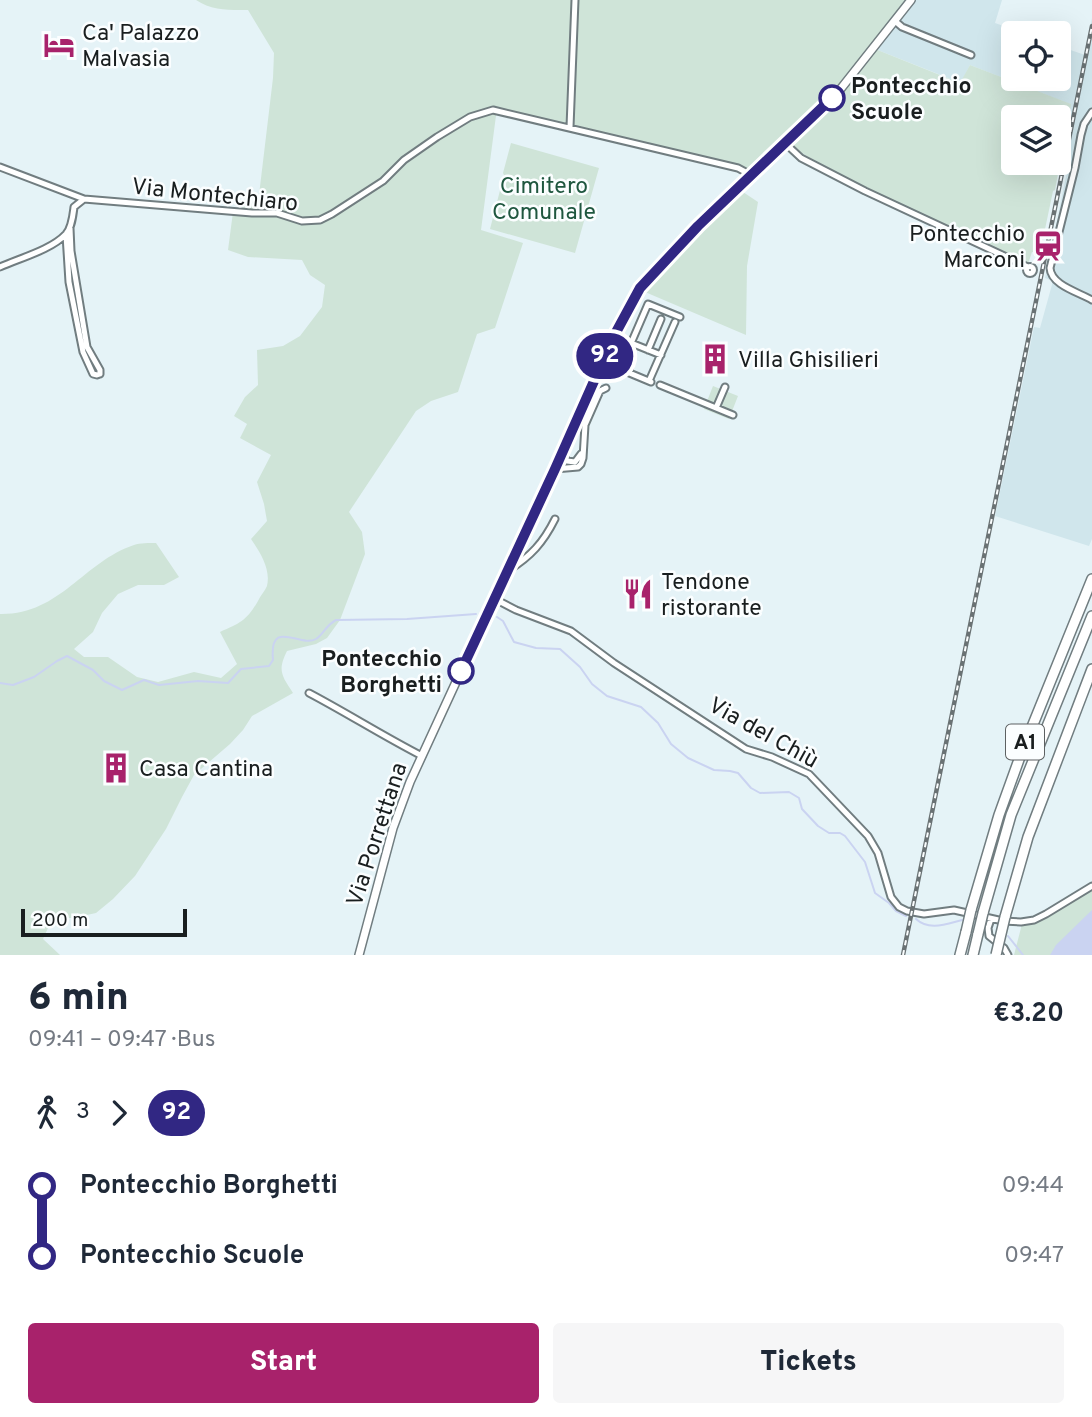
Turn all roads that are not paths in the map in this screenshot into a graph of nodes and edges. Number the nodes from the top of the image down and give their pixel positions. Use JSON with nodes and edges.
{"nodes":[{"id":1,"x":575,"y":0,"type":"edge"},
{"id":2,"x":911,"y":0,"type":"edge"},
{"id":3,"x":895,"y":21,"type":"junction"},
{"id":4,"x":971,"y":55,"type":"dead end"},
{"id":5,"x":1092,"y":112,"type":"edge"},
{"id":6,"x":570,"y":127,"type":"junction"},
{"id":7,"x":786,"y":144,"type":"junction"},
{"id":8,"x":0,"y":167,"type":"edge"},
{"id":9,"x":751,"y":175,"type":"junction"},
{"id":10,"x":84,"y":199,"type":"junction"},
{"id":11,"x":69,"y":228,"type":"junction"},
{"id":12,"x":65,"y":234,"type":"junction"},
{"id":13,"x":1026,"y":266,"type":"dead end"},
{"id":14,"x":0,"y":267,"type":"edge"},
{"id":15,"x":1092,"y":300,"type":"edge"},
{"id":16,"x":662,"y":319,"type":"dead end"},
{"id":17,"x":631,"y":343,"type":"junction"},
{"id":18,"x":648,"y":350,"type":"junction"},
{"id":19,"x":661,"y":355,"type":"junction"},
{"id":20,"x":603,"y":362,"type":"junction"},
{"id":21,"x":629,"y":372,"type":"junction"},
{"id":22,"x":660,"y":385,"type":"dead end"},
{"id":23,"x":725,"y":387,"type":"dead end"},
{"id":24,"x":606,"y":388,"type":"dead end"},
{"id":25,"x":716,"y":408,"type":"junction"},
{"id":26,"x":733,"y":415,"type":"dead end"},
{"id":27,"x":584,"y":448,"type":"junction"},
{"id":28,"x":563,"y":457,"type":"junction"},
{"id":29,"x":555,"y":469,"type":"junction"},
{"id":30,"x":555,"y":519,"type":"dead end"},
{"id":31,"x":506,"y":572,"type":"junction"},
{"id":32,"x":1092,"y":579,"type":"edge"},
{"id":33,"x":494,"y":598,"type":"junction"},
{"id":34,"x":1092,"y":616,"type":"edge"},
{"id":35,"x":1092,"y":669,"type":"edge"},
{"id":36,"x":309,"y":693,"type":"dead end"},
{"id":37,"x":422,"y":756,"type":"junction"},
{"id":38,"x":1092,"y":886,"type":"edge"},
{"id":39,"x":987,"y":916,"type":"junction"},
{"id":40,"x":359,"y":955,"type":"edge"},
{"id":41,"x":960,"y":955,"type":"edge"},
{"id":42,"x":973,"y":955,"type":"edge"},
{"id":43,"x":996,"y":955,"type":"edge"},
{"id":44,"x":1008,"y":955,"type":"edge"}],
"edges":[{"from":1,"to":6,"type":"street"},
{"from":2,"to":3,"type":"main road","name":"Via Porrettana"},
{"from":3,"to":4,"type":"street"},
{"from":3,"to":7,"type":"main road","name":"Via Porrettana"},
{"from":5,"to":15,"type":"street"},
{"from":6,"to":9,"type":"street","name":"Via Montechiaro"},
{"from":6,"to":10,"type":"street","name":"Via Montechiaro"},
{"from":7,"to":9,"type":"main road","name":"Via Porrettana"},
{"from":7,"to":13,"type":"street"},
{"from":8,"to":10,"type":"street","name":"Via Montechiaro"},
{"from":9,"to":20,"type":"main road","name":"Via Porrettana"},
{"from":10,"to":11,"type":"street"},
{"from":11,"to":12,"type":"street"},
{"from":11,"to":12,"type":"street"},
{"from":12,"to":14,"type":"street"},
{"from":16,"to":18,"type":"street"},
{"from":17,"to":18,"type":"street"},
{"from":17,"to":19,"type":"street"},
{"from":17,"to":21,"type":"street"},
{"from":18,"to":19,"type":"street"},
{"from":19,"to":21,"type":"street"},
{"from":20,"to":21,"type":"street"},
{"from":20,"to":28,"type":"main road","name":"Via Porrettana"},
{"from":22,"to":25,"type":"street"},
{"from":23,"to":25,"type":"street"},
{"from":24,"to":27,"type":"street"},
{"from":25,"to":26,"type":"street"},
{"from":27,"to":28,"type":"street"},
{"from":27,"to":29,"type":"street"},
{"from":28,"to":29,"type":"main road","name":"Via Porrettana"},
{"from":29,"to":31,"type":"main road","name":"Via Porrettana"},
{"from":30,"to":31,"type":"street"},
{"from":31,"to":33,"type":"main road","name":"Via Porrettana"},
{"from":32,"to":41,"type":"highway","number":"A1","bridge":true},
{"from":33,"to":37,"type":"main road","name":"Via Porrettana"},
{"from":33,"to":39,"type":"street","name":"Via del Chiù"},
{"from":34,"to":39,"type":"highway","number":"A1"},
{"from":35,"to":43,"type":"highway","bridge":true},
{"from":36,"to":37,"type":"street"},
{"from":37,"to":40,"type":"main road","name":"Via Porrettana"},
{"from":38,"to":39,"type":"street","name":"Via del Chiù"},
{"from":39,"to":42,"type":"highway","number":"A1","bridge":true},
{"from":39,"to":44,"type":"street"}]}
